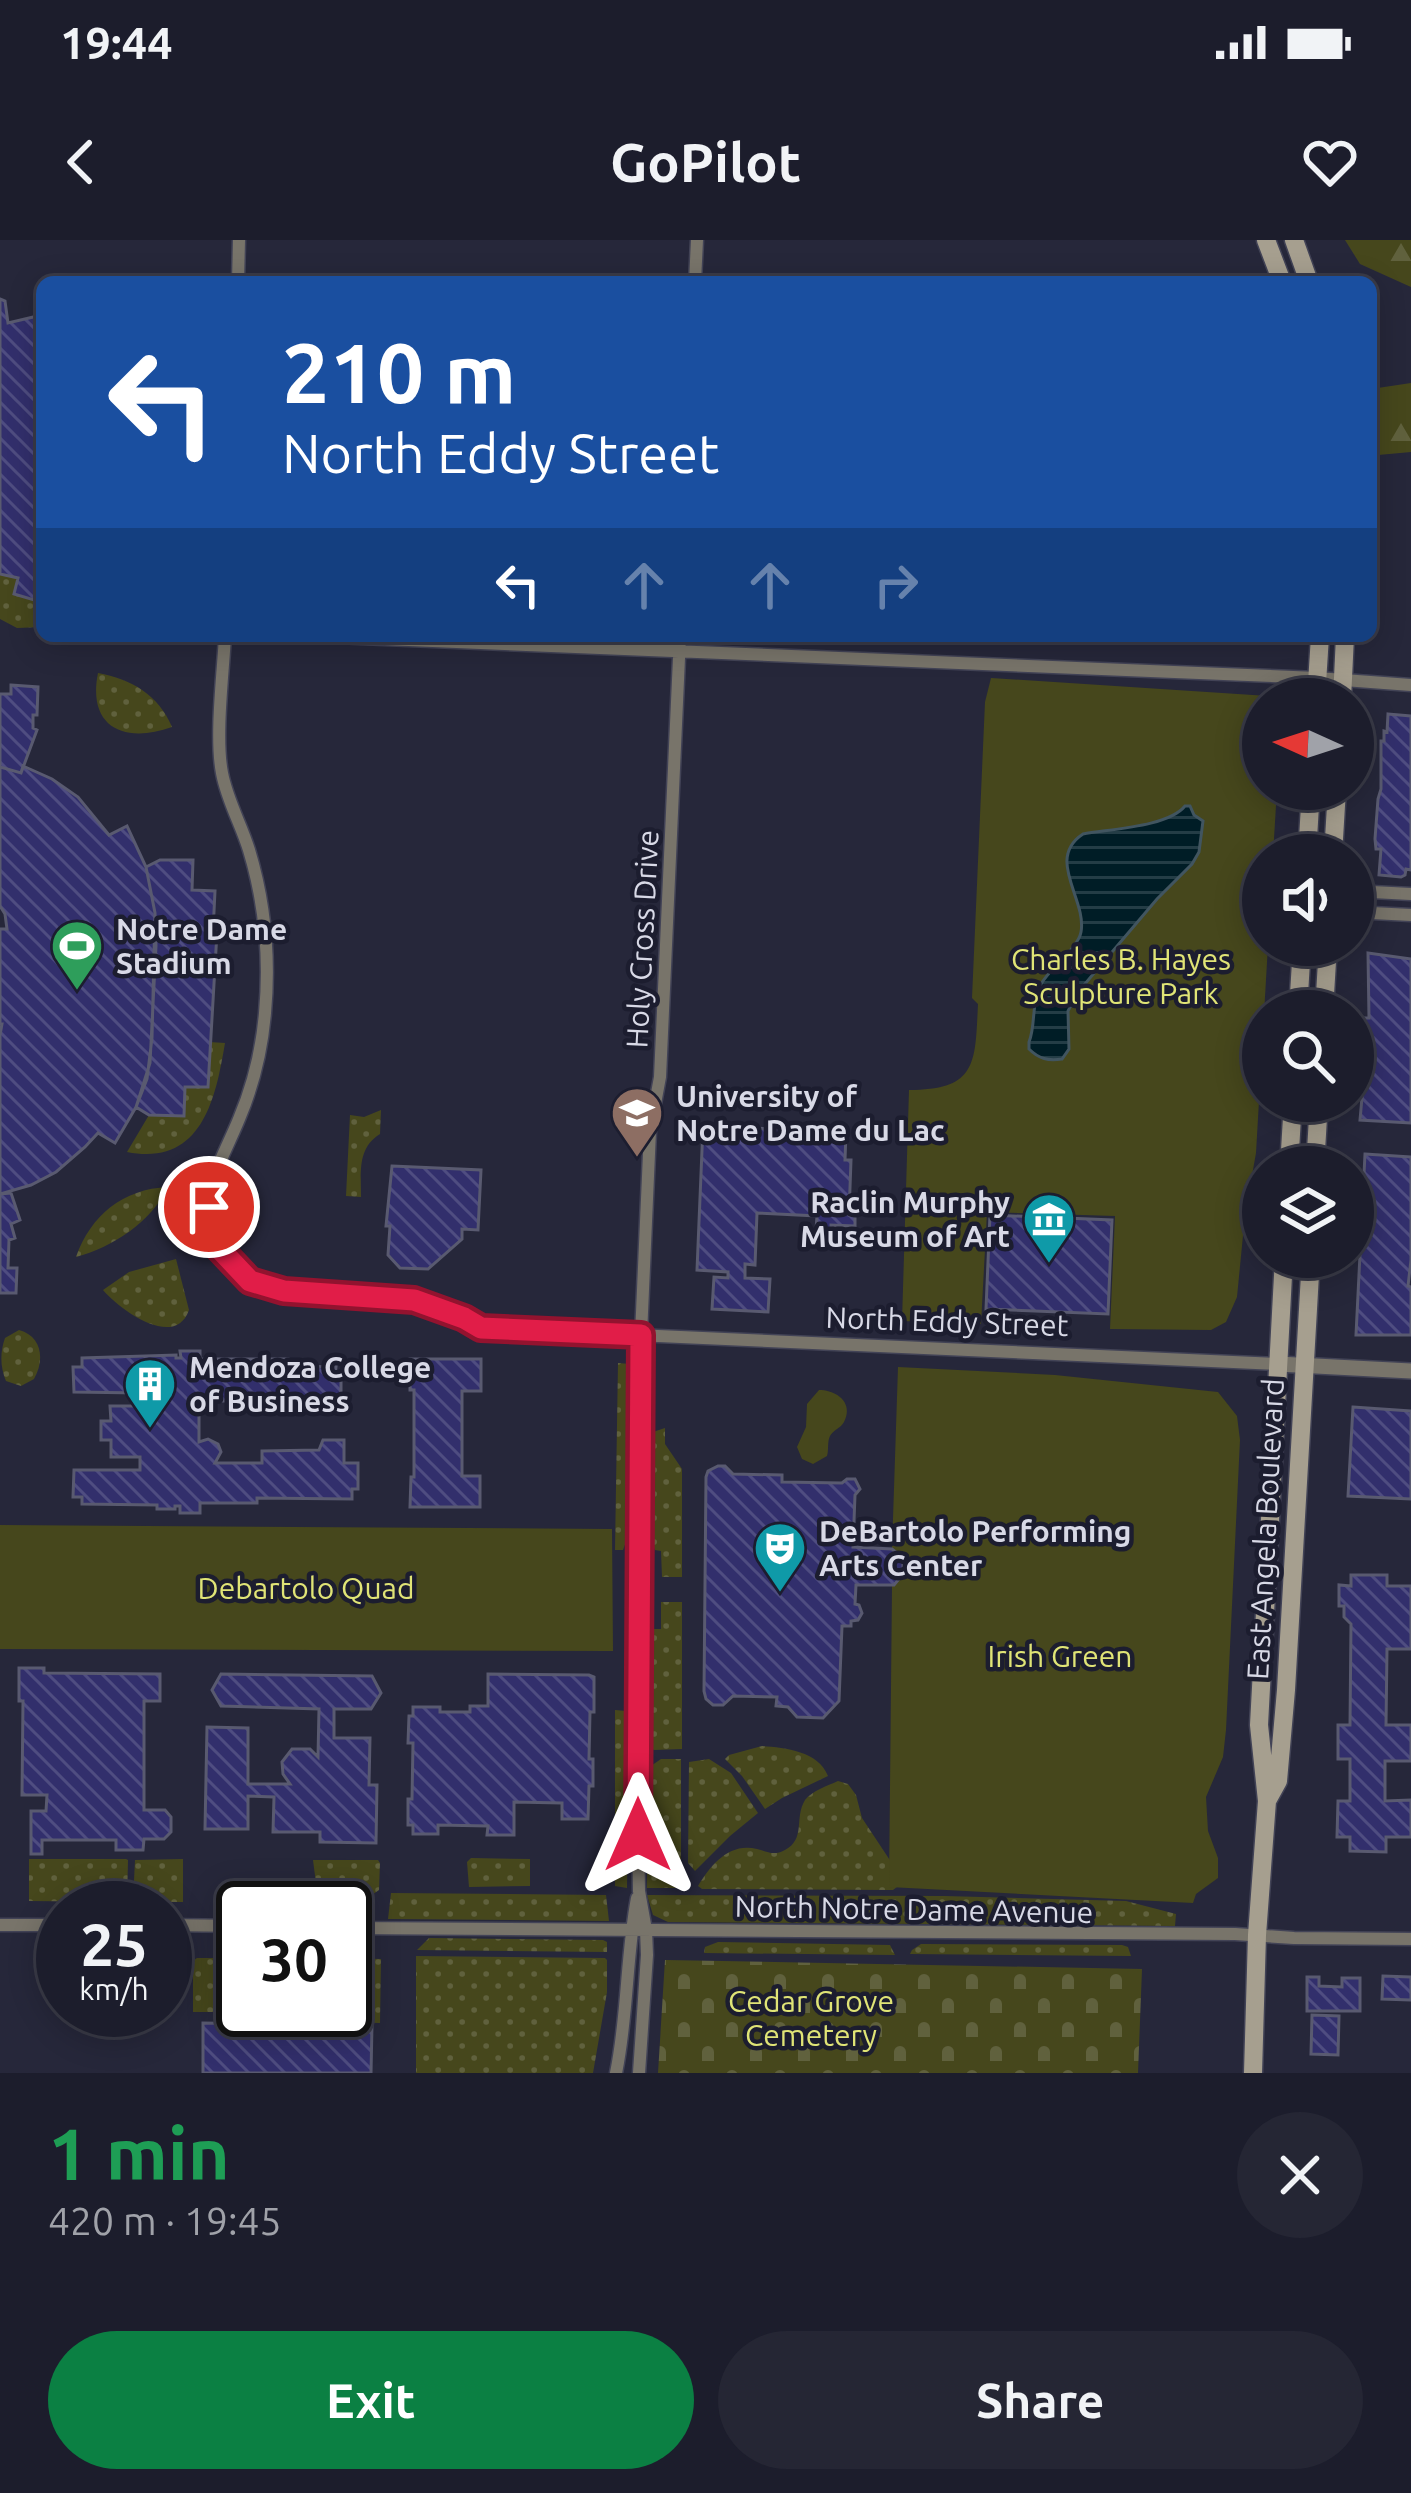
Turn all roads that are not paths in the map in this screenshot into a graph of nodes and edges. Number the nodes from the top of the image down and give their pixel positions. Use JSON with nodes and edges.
{"nodes":[{"id":1,"x":239,"y":240,"type":"edge"},
{"id":2,"x":697,"y":240,"type":"edge"},
{"id":3,"x":1266,"y":240,"type":"edge"},
{"id":4,"x":1294,"y":240,"type":"edge"},
{"id":5,"x":238,"y":276,"type":"edge"},
{"id":6,"x":695,"y":276,"type":"edge"},
{"id":7,"x":1280,"y":276,"type":"edge"},
{"id":8,"x":1307,"y":276,"type":"edge"},
{"id":9,"x":225,"y":642,"type":"edge"},
{"id":10,"x":627,"y":642,"type":"edge"},
{"id":11,"x":1320,"y":642,"type":"edge"},
{"id":12,"x":1345,"y":642,"type":"edge"},
{"id":13,"x":679,"y":643,"type":"edge"},
{"id":14,"x":1317,"y":678,"type":"joint"},
{"id":15,"x":1343,"y":678,"type":"edge"},
{"id":16,"x":1411,"y":685,"type":"edge"},
{"id":17,"x":1374,"y":687,"type":"edge"},
{"id":18,"x":1374,"y":892,"type":"edge"},
{"id":19,"x":1411,"y":894,"type":"edge"},
{"id":20,"x":1374,"y":913,"type":"edge"},
{"id":21,"x":1411,"y":915,"type":"edge"},
{"id":22,"x":1283,"y":1278,"type":"edge"},
{"id":23,"x":1310,"y":1278,"type":"edge"},
{"id":24,"x":641,"y":1335,"type":"junction"},
{"id":25,"x":1278,"y":1364,"type":"junction"},
{"id":26,"x":1305,"y":1366,"type":"junction"},
{"id":27,"x":1411,"y":1371,"type":"edge"},
{"id":28,"x":1267,"y":1801,"type":"junction"},
{"id":29,"x":0,"y":1925,"type":"edge"},
{"id":30,"x":36,"y":1925,"type":"edge"},
{"id":31,"x":372,"y":1928,"type":"edge"},
{"id":32,"x":638,"y":1930,"type":"junction"},
{"id":33,"x":1257,"y":1935,"type":"junction"},
{"id":34,"x":1411,"y":1939,"type":"edge"},
{"id":35,"x":616,"y":2073,"type":"edge"},
{"id":36,"x":639,"y":2073,"type":"edge"},
{"id":37,"x":1253,"y":2073,"type":"edge"}],
"edges":[{"from":1,"to":5,"type":"street"},
{"from":2,"to":6,"type":"street"},
{"from":3,"to":7,"type":"main road"},
{"from":4,"to":8,"type":"main road"},
{"from":9,"to":24,"type":"street","name":"North Eddy Street"},
{"from":10,"to":13,"type":"street"},
{"from":11,"to":14,"type":"main road"},
{"from":12,"to":15,"type":"main road"},
{"from":13,"to":14,"type":"street"},
{"from":13,"to":24,"type":"street","name":"Holy Cross Drive"},
{"from":16,"to":17,"type":"street"},
{"from":18,"to":19,"type":"street"},
{"from":20,"to":21,"type":"street"},
{"from":22,"to":25,"type":"main road","name":"East Angela Boulevard"},
{"from":23,"to":26,"type":"main road","name":"East Angela Boulevard"},
{"from":24,"to":25,"type":"street","name":"North Eddy Street"},
{"from":24,"to":32,"type":"street","name":"Holy Cross Drive"},
{"from":25,"to":26,"type":"street","name":"North Eddy Street"},
{"from":25,"to":28,"type":"main road","name":"East Angela Boulevard"},
{"from":26,"to":27,"type":"street","name":"North Eddy Street"},
{"from":26,"to":28,"type":"main road","name":"East Angela Boulevard"},
{"from":28,"to":33,"type":"main road","name":"East Angela Boulevard"},
{"from":29,"to":30,"type":"street"},
{"from":31,"to":32,"type":"street","name":"North Notre Dame Avenue"},
{"from":32,"to":33,"type":"street","name":"North Notre Dame Avenue"},
{"from":32,"to":35,"type":"street","name":"Holy Cross Drive"},
{"from":32,"to":36,"type":"street","name":"Holy Cross Drive"},
{"from":33,"to":34,"type":"street","name":"North Notre Dame Avenue"},
{"from":33,"to":37,"type":"main road","name":"East Angela Boulevard"}]}
